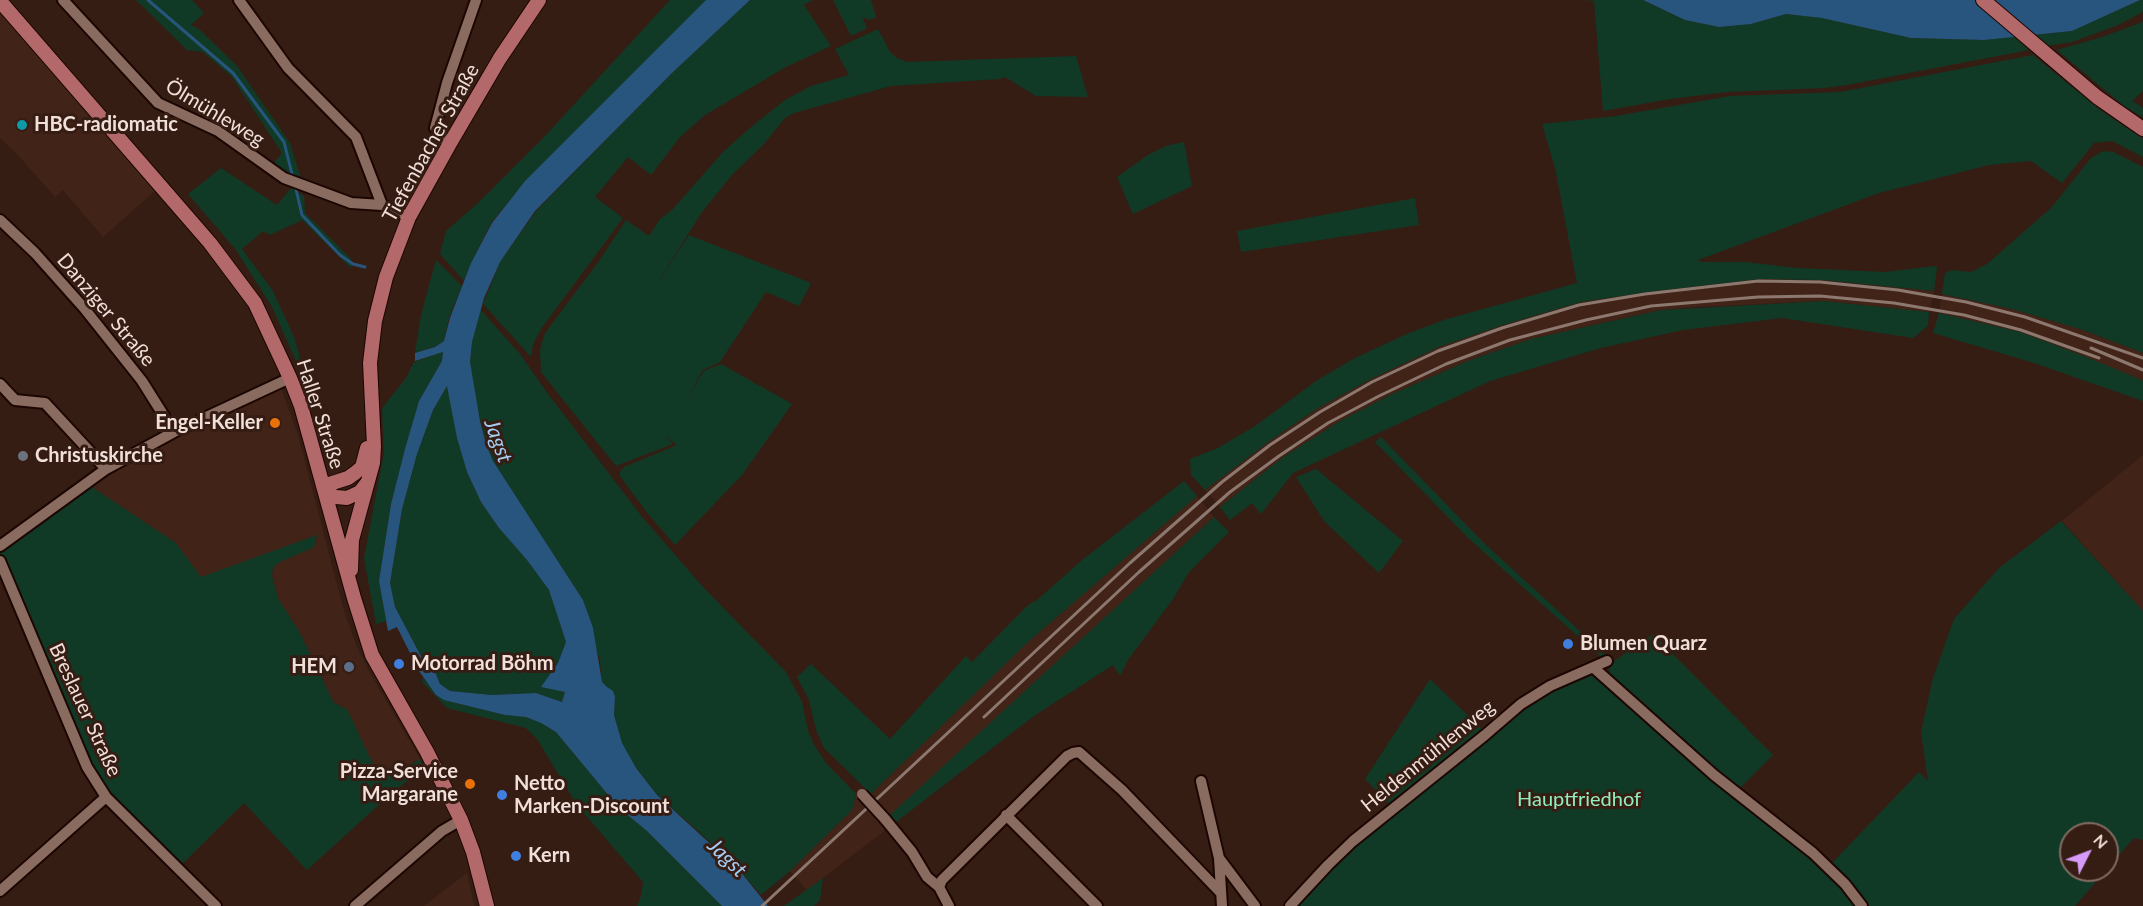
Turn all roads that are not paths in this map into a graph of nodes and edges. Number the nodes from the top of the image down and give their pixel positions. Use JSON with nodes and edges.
{"nodes":[{"id":1,"x":63,"y":0,"type":"edge"},
{"id":2,"x":238,"y":0,"type":"edge"},
{"id":3,"x":476,"y":0,"type":"edge"},
{"id":4,"x":538,"y":0,"type":"edge"},
{"id":5,"x":1983,"y":0,"type":"edge"},
{"id":6,"x":0,"y":1,"type":"edge"},
{"id":7,"x":2143,"y":129,"type":"edge"},
{"id":8,"x":449,"y":145,"type":"junction"},
{"id":9,"x":382,"y":205,"type":"junction"},
{"id":10,"x":409,"y":217,"type":"junction"},
{"id":11,"x":0,"y":220,"type":"edge"},
{"id":12,"x":290,"y":378,"type":"junction"},
{"id":13,"x":0,"y":384,"type":"edge"},
{"id":14,"x":372,"y":422,"type":"junction"},
{"id":15,"x":174,"y":432,"type":"junction"},
{"id":16,"x":106,"y":469,"type":"junction"},
{"id":17,"x":369,"y":480,"type":"junction"},
{"id":18,"x":324,"y":489,"type":"junction"},
{"id":19,"x":0,"y":546,"type":"edge"},
{"id":20,"x":0,"y":561,"type":"edge"},
{"id":21,"x":350,"y":584,"type":"junction"},
{"id":22,"x":1607,"y":661,"type":"dead end"},
{"id":23,"x":1594,"y":668,"type":"junction"},
{"id":24,"x":1202,"y":781,"type":"dead end"},
{"id":25,"x":862,"y":794,"type":"dead end"},
{"id":26,"x":106,"y":797,"type":"junction"},
{"id":27,"x":1006,"y":815,"type":"junction"},
{"id":28,"x":461,"y":820,"type":"junction"},
{"id":29,"x":1219,"y":858,"type":"junction"},
{"id":30,"x":939,"y":887,"type":"junction"},
{"id":31,"x":0,"y":891,"type":"edge"},
{"id":32,"x":1221,"y":892,"type":"junction"},
{"id":33,"x":216,"y":906,"type":"edge"},
{"id":34,"x":355,"y":906,"type":"edge"},
{"id":35,"x":487,"y":906,"type":"edge"},
{"id":36,"x":948,"y":906,"type":"edge"},
{"id":37,"x":1097,"y":906,"type":"edge"},
{"id":38,"x":1222,"y":906,"type":"edge"},
{"id":39,"x":1256,"y":906,"type":"edge"},
{"id":40,"x":1290,"y":906,"type":"edge"},
{"id":41,"x":1862,"y":906,"type":"edge"}],
"edges":[{"from":1,"to":9,"type":"street","name":"Ölmühleweg"},
{"from":2,"to":9,"type":"street"},
{"from":3,"to":8,"type":"street"},
{"from":4,"to":8,"type":"main road","name":"Tiefenbacher Straße"},
{"from":5,"to":7,"type":"main road"},
{"from":6,"to":12,"type":"main road","name":"Haller Straße"},
{"from":8,"to":10,"type":"main road","name":"Tiefenbacher Straße"},
{"from":9,"to":10,"type":"street"},
{"from":10,"to":14,"type":"main road","name":"Tiefenbacher Straße"},
{"from":11,"to":15,"type":"street","name":"Danziger Straße"},
{"from":12,"to":15,"type":"street"},
{"from":12,"to":18,"type":"main road","name":"Haller Straße"},
{"from":13,"to":16,"type":"street"},
{"from":14,"to":17,"type":"main road","name":"Tiefenbacher Straße"},
{"from":14,"to":18,"type":"main road","name":"Tiefenbacher Straße"},
{"from":15,"to":16,"type":"street"},
{"from":16,"to":19,"type":"street"},
{"from":17,"to":18,"type":"main road"},
{"from":17,"to":21,"type":"main road","name":"Tiefenbacher Straße"},
{"from":18,"to":21,"type":"main road","name":"Haller Straße"},
{"from":20,"to":26,"type":"street","name":"Breslauer Straße"},
{"from":21,"to":28,"type":"main road","name":"Haller Straße"},
{"from":22,"to":23,"type":"street","name":"Heldenmühlenweg"},
{"from":23,"to":40,"type":"street","name":"Heldenmühlenweg"},
{"from":23,"to":41,"type":"street"},
{"from":24,"to":29,"type":"street"},
{"from":25,"to":30,"type":"street","bridge":true},
{"from":26,"to":31,"type":"street"},
{"from":26,"to":33,"type":"street","name":"Breslauer Straße"},
{"from":27,"to":30,"type":"street"},
{"from":27,"to":32,"type":"street"},
{"from":27,"to":37,"type":"street"},
{"from":28,"to":34,"type":"street"},
{"from":28,"to":35,"type":"main road","name":"Haller Straße"},
{"from":29,"to":32,"type":"street"},
{"from":29,"to":39,"type":"street"},
{"from":30,"to":36,"type":"street"},
{"from":32,"to":38,"type":"street"}]}
